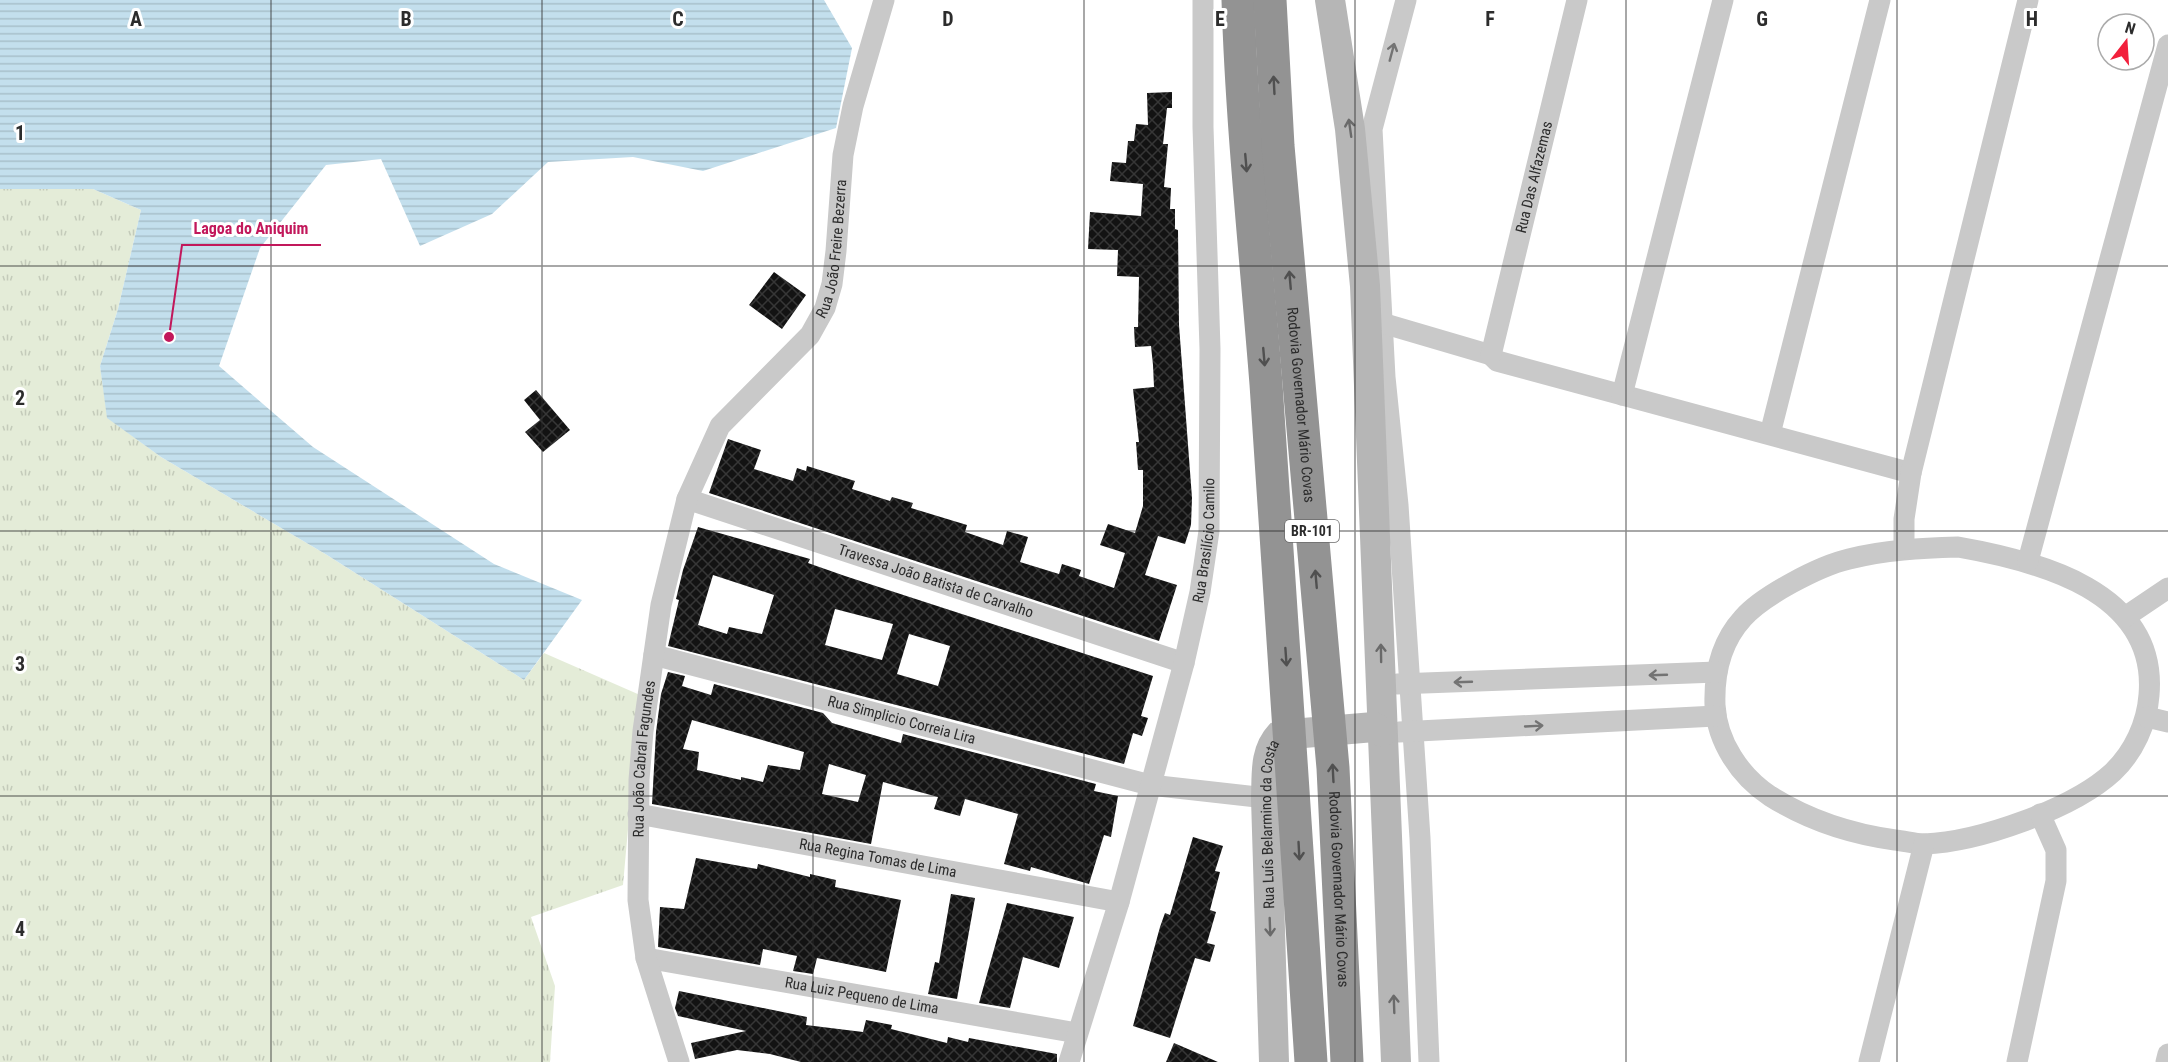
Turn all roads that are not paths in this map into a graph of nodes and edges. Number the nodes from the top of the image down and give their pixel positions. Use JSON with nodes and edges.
{"nodes":[{"id":1,"x":884,"y":0,"type":"edge"},
{"id":2,"x":1203,"y":0,"type":"edge"},
{"id":3,"x":1238,"y":0,"type":"edge"},
{"id":4,"x":1270,"y":0,"type":"edge"},
{"id":5,"x":1329,"y":0,"type":"edge"},
{"id":6,"x":1406,"y":0,"type":"edge"},
{"id":7,"x":1577,"y":0,"type":"edge"},
{"id":8,"x":1723,"y":0,"type":"edge"},
{"id":9,"x":1880,"y":0,"type":"edge"},
{"id":10,"x":2028,"y":0,"type":"edge"},
{"id":11,"x":2168,"y":45,"type":"edge"},
{"id":12,"x":1382,"y":323,"type":"junction"},
{"id":13,"x":1491,"y":355,"type":"junction"},
{"id":14,"x":1622,"y":394,"type":"junction"},
{"id":15,"x":1770,"y":434,"type":"junction"},
{"id":16,"x":704,"y":459,"type":"joint"},
{"id":17,"x":1911,"y":473,"type":"junction"},
{"id":18,"x":687,"y":499,"type":"junction"},
{"id":19,"x":1904,"y":548,"type":"junction"},
{"id":20,"x":2028,"y":561,"type":"junction"},
{"id":21,"x":2168,"y":588,"type":"edge"},
{"id":22,"x":2125,"y":616,"type":"junction"},
{"id":23,"x":654,"y":655,"type":"junction"},
{"id":24,"x":1184,"y":663,"type":"junction"},
{"id":25,"x":1717,"y":672,"type":"junction"},
{"id":26,"x":1395,"y":684,"type":"junction"},
{"id":27,"x":1716,"y":716,"type":"junction"},
{"id":28,"x":2147,"y":717,"type":"junction"},
{"id":29,"x":2168,"y":722,"type":"edge"},
{"id":30,"x":1382,"y":732,"type":"junction"},
{"id":31,"x":1412,"y":733,"type":"junction"},
{"id":32,"x":1150,"y":785,"type":"junction"},
{"id":33,"x":1266,"y":798,"type":"junction"},
{"id":34,"x":638,"y":814,"type":"junction"},
{"id":35,"x":2040,"y":814,"type":"junction"},
{"id":36,"x":1923,"y":844,"type":"junction"},
{"id":37,"x":1119,"y":902,"type":"junction"},
{"id":38,"x":646,"y":958,"type":"junction"},
{"id":39,"x":1074,"y":1052,"type":"edge"},
{"id":40,"x":2168,"y":1054,"type":"edge"},
{"id":41,"x":679,"y":1062,"type":"edge"},
{"id":42,"x":1274,"y":1062,"type":"edge"},
{"id":43,"x":1311,"y":1062,"type":"edge"},
{"id":44,"x":1347,"y":1062,"type":"edge"},
{"id":45,"x":1396,"y":1062,"type":"edge"},
{"id":46,"x":1429,"y":1062,"type":"edge"},
{"id":47,"x":1869,"y":1062,"type":"edge"},
{"id":48,"x":2017,"y":1062,"type":"edge"},
{"id":49,"x":2166,"y":1062,"type":"edge"}],
"edges":[{"from":1,"to":16,"type":"street","name":"Rua João Freire Bezerra"},
{"from":2,"to":24,"type":"street","name":"Rua Brasilício Camilo"},
{"from":3,"to":43,"type":"highway","number":"BR-101","one_way":true},
{"from":44,"to":4,"type":"highway","name":"Rodovia Governador Mário Covas","number":"BR-101","one_way":true},
{"from":26,"to":5,"type":"main road","one_way":true},
{"from":12,"to":6,"type":"street","one_way":true},
{"from":7,"to":13,"type":"street","name":"Rua Das Alfazemas"},
{"from":8,"to":14,"type":"street"},
{"from":9,"to":15,"type":"street"},
{"from":10,"to":17,"type":"street"},
{"from":11,"to":20,"type":"street"},
{"from":12,"to":13,"type":"street"},
{"from":12,"to":26,"type":"street"},
{"from":13,"to":14,"type":"street"},
{"from":14,"to":15,"type":"street"},
{"from":15,"to":17,"type":"street"},
{"from":16,"to":18,"type":"street","name":"Rua João Cabral Fagundes"},
{"from":17,"to":19,"type":"street"},
{"from":18,"to":23,"type":"street","name":"Rua João Cabral Fagundes"},
{"from":18,"to":24,"type":"street","name":"Travessa João Batista de Carvalho"},
{"from":19,"to":20,"type":"street"},
{"from":19,"to":25,"type":"street"},
{"from":20,"to":22,"type":"street"},
{"from":21,"to":22,"type":"street"},
{"from":22,"to":28,"type":"street"},
{"from":23,"to":32,"type":"street","name":"Rua Simplicio Correia Lira"},
{"from":23,"to":34,"type":"street","name":"Rua João Cabral Fagundes"},
{"from":24,"to":32,"type":"street","name":"Rua Brasilício Camilo"},
{"from":25,"to":26,"type":"street","one_way":true},
{"from":25,"to":27,"type":"street"},
{"from":26,"to":30,"type":"main road"},
{"from":26,"to":31,"type":"street"},
{"from":31,"to":27,"type":"street","one_way":true},
{"from":27,"to":36,"type":"street"},
{"from":28,"to":29,"type":"street"},
{"from":28,"to":35,"type":"street"},
{"from":30,"to":31,"type":"street"},
{"from":30,"to":33,"type":"main road","name":"Rua Luís Belarmino da Costa"},
{"from":45,"to":30,"type":"main road","one_way":true},
{"from":31,"to":46,"type":"street"},
{"from":32,"to":33,"type":"street","name":"Rua Simplicio Correia Lira"},
{"from":32,"to":37,"type":"street","name":"Rua Brasilício Camilo"},
{"from":33,"to":42,"type":"main road","name":"Rua Luís Belarmino da Costa","one_way":true},
{"from":34,"to":37,"type":"street","name":"Rua Regina Tomas de Lima"},
{"from":34,"to":38,"type":"street","name":"Rua João Cabral Fagundes"},
{"from":35,"to":36,"type":"street"},
{"from":35,"to":48,"type":"street"},
{"from":36,"to":47,"type":"street"},
{"from":37,"to":39,"type":"street","name":"Rua Brasilício Camilo"},
{"from":38,"to":39,"type":"street","name":"Rua Luiz Pequeno de Lima"},
{"from":38,"to":41,"type":"street","name":"Rua João Cabral Fagundes"},
{"from":40,"to":49,"type":"street"}]}
